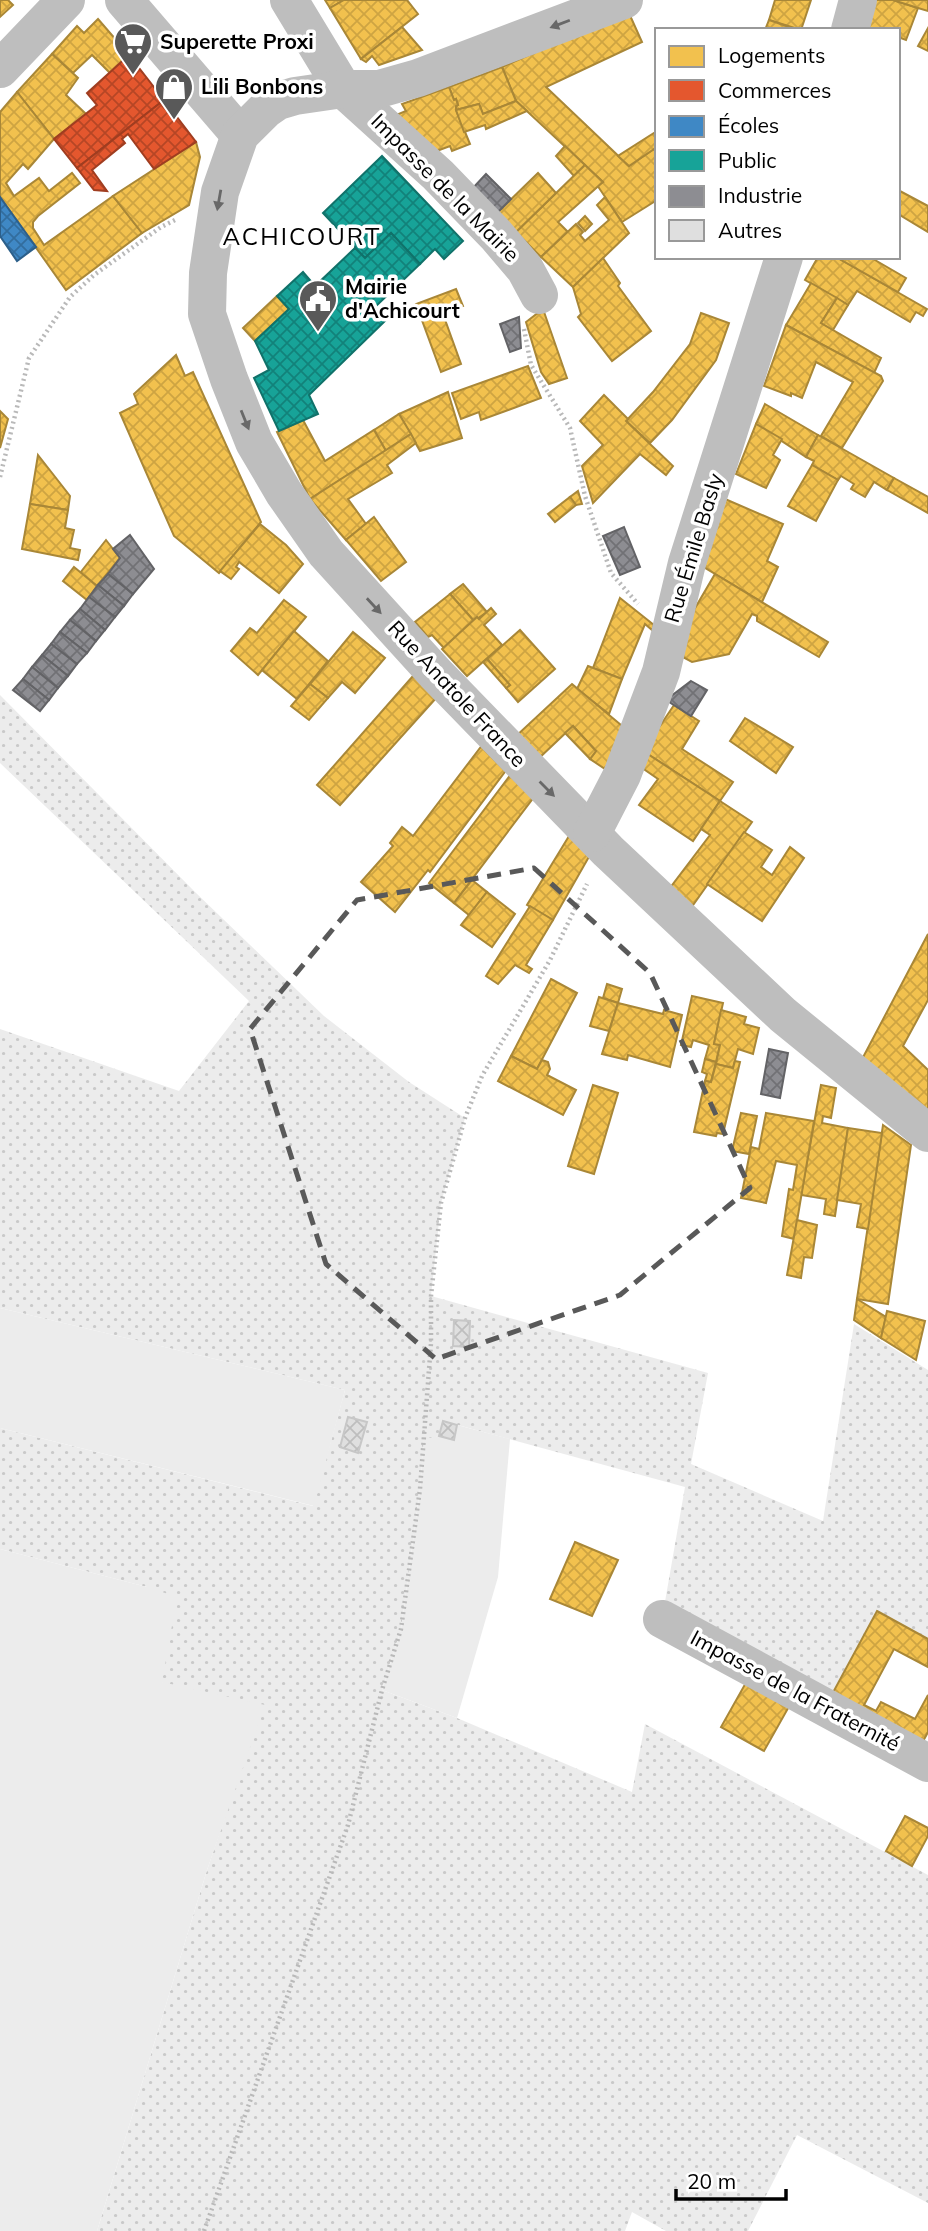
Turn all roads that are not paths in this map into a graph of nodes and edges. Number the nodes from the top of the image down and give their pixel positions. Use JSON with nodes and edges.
{"nodes":[{"id":1,"x":66,"y":0,"type":"edge"},
{"id":2,"x":124,"y":0,"type":"edge"},
{"id":3,"x":289,"y":0,"type":"edge"},
{"id":4,"x":624,"y":0,"type":"edge"},
{"id":5,"x":858,"y":0,"type":"edge"},
{"id":6,"x":851,"y":28,"type":"edge"},
{"id":7,"x":0,"y":69,"type":"edge"},
{"id":8,"x":343,"y":89,"type":"junction"},
{"id":9,"x":240,"y":135,"type":"junction"},
{"id":10,"x":784,"y":259,"type":"edge"},
{"id":11,"x":539,"y":295,"type":"road end"},
{"id":12,"x":600,"y":842,"type":"junction"},
{"id":13,"x":928,"y":1133,"type":"edge"},
{"id":14,"x":662,"y":1619,"type":"dead end"},
{"id":15,"x":928,"y":1763,"type":"edge"}],
"edges":[{"from":1,"to":7,"type":"street"},
{"from":2,"to":9,"type":"street"},
{"from":3,"to":8,"type":"street","name":"Impasse de la Mairie"},
{"from":4,"to":8,"type":"street","one_way":true},
{"from":5,"to":6,"type":"street"},
{"from":8,"to":9,"type":"street"},
{"from":8,"to":11,"type":"street","name":"Impasse de la Mairie"},
{"from":9,"to":12,"type":"street","name":"Rue Anatole France","one_way":true},
{"from":10,"to":12,"type":"street","name":"Rue Émile Basly"},
{"from":12,"to":13,"type":"street","name":"Rue Anatole France"},
{"from":14,"to":15,"type":"street","name":"Impasse de la Fraternité"}]}
